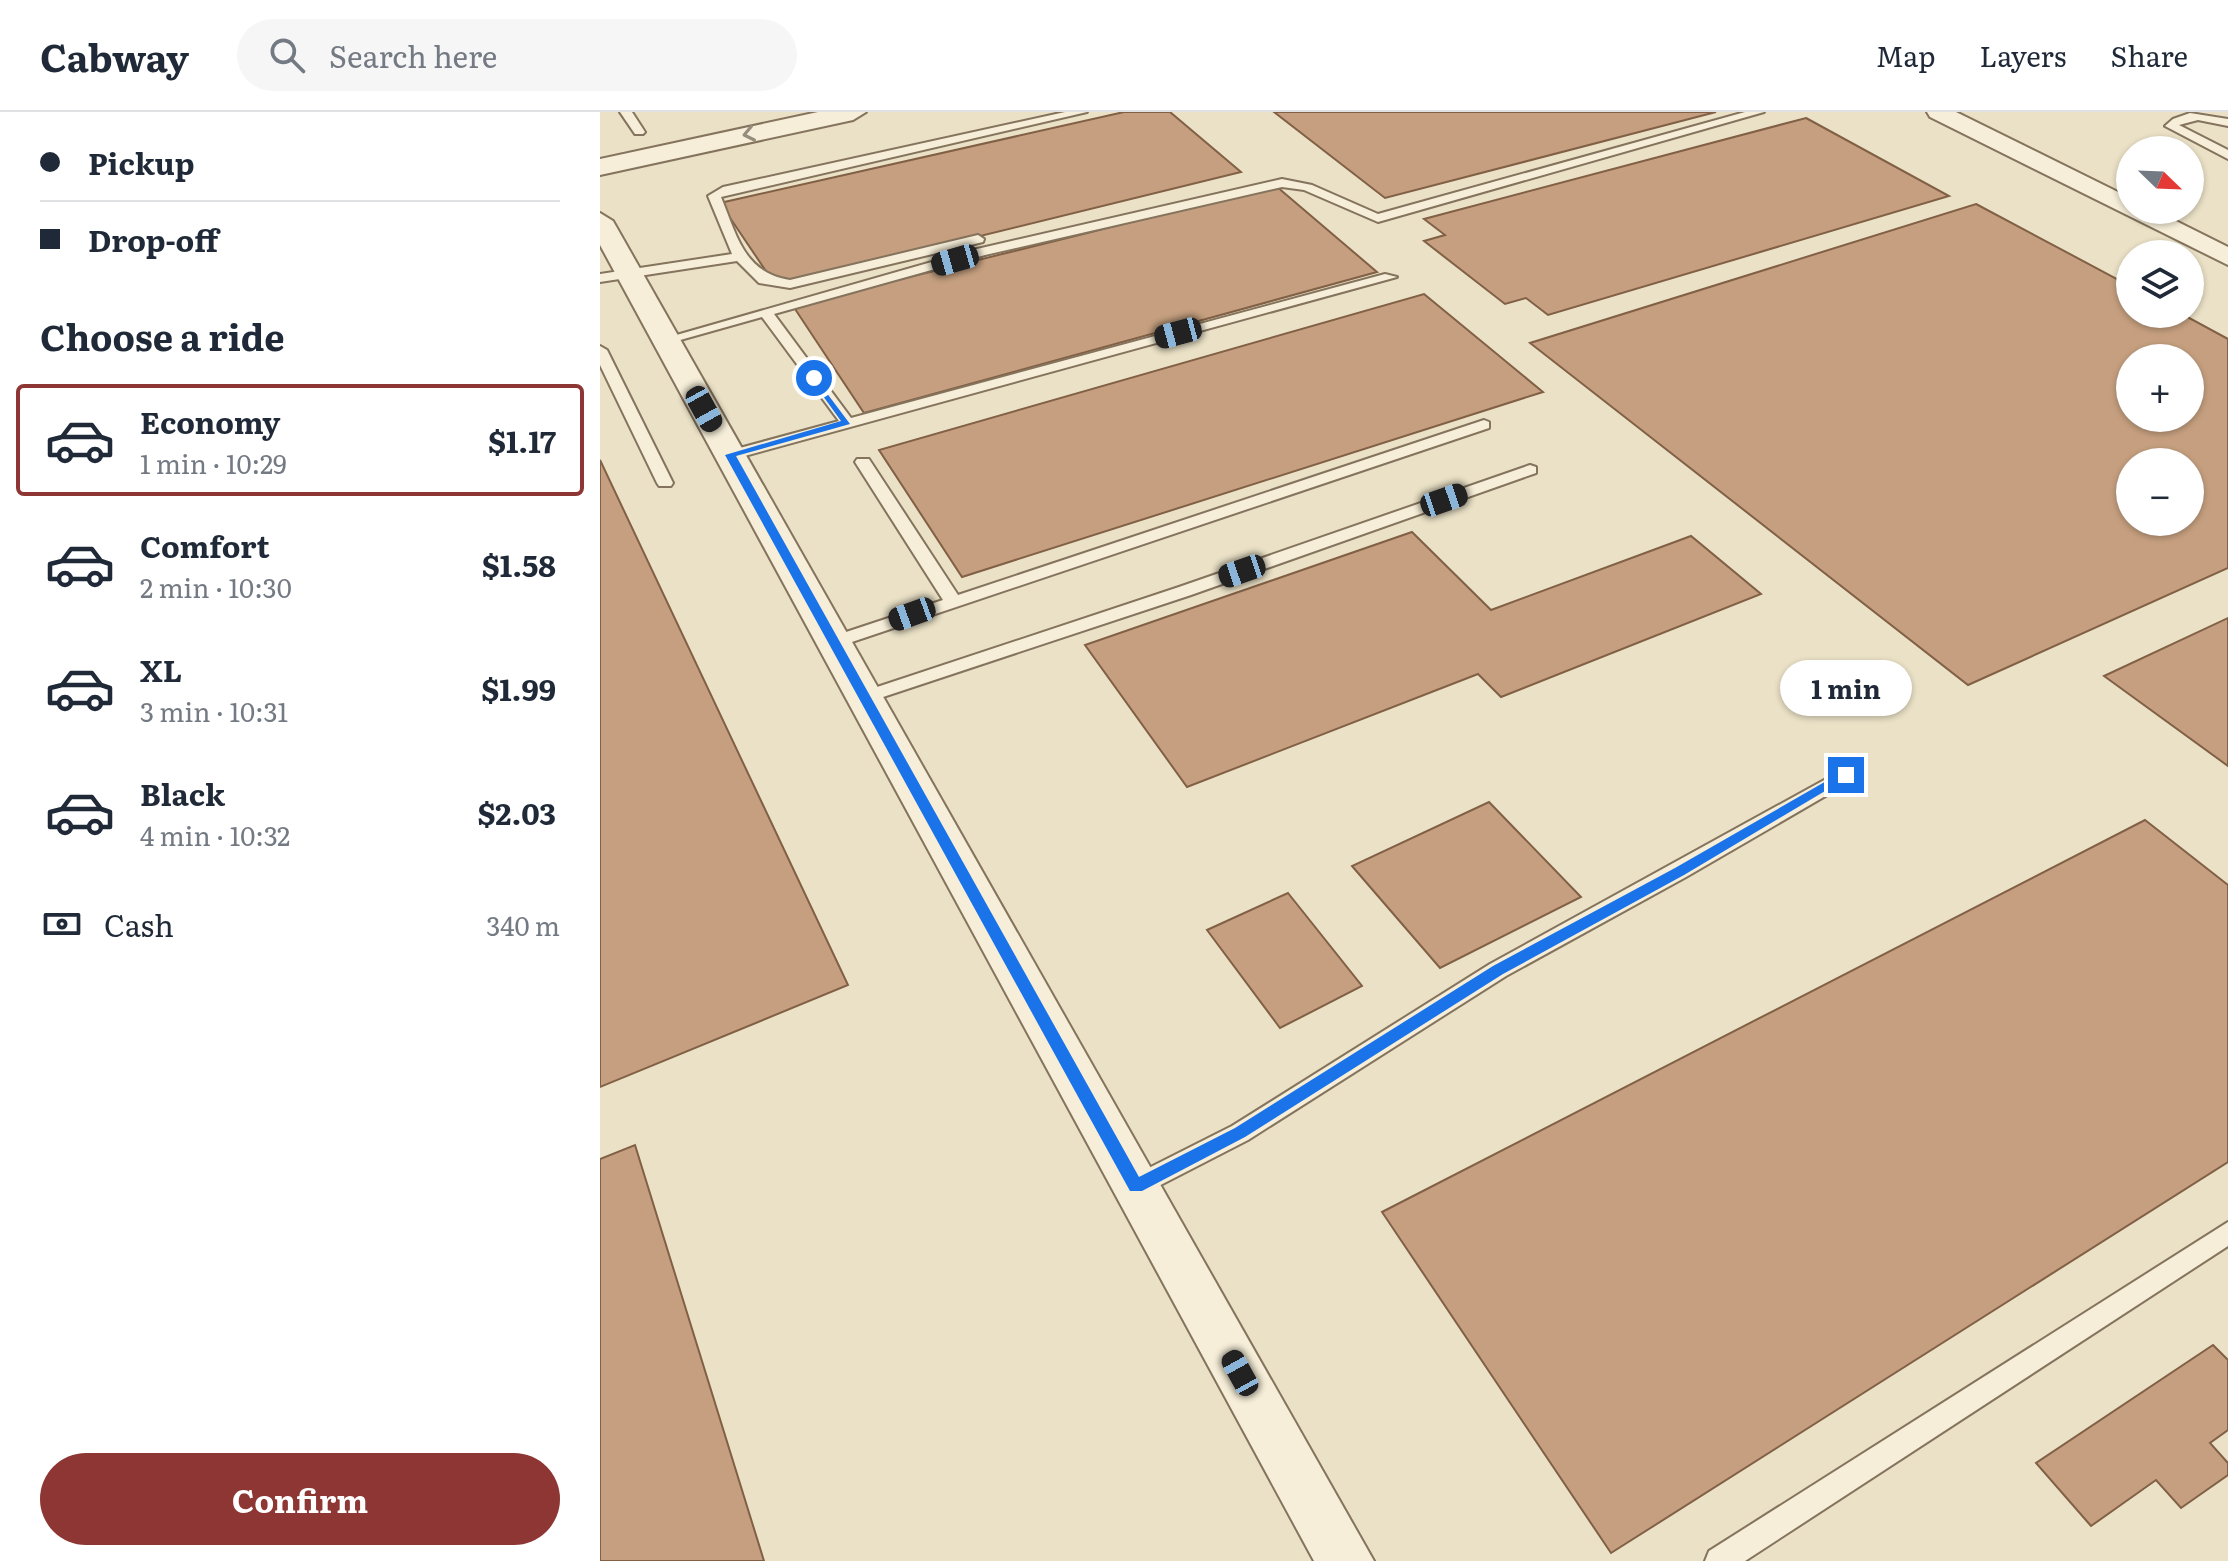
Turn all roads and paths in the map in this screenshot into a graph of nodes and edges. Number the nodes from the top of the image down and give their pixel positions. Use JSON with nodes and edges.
{"nodes":[{"id":1,"x":735,"y":112,"type":"edge"},
{"id":2,"x":853,"y":112,"type":"edge"},
{"id":3,"x":1081,"y":112,"type":"edge"},
{"id":4,"x":1758,"y":112,"type":"edge"},
{"id":5,"x":1938,"y":112,"type":"edge"},
{"id":6,"x":708,"y":118,"type":"dead end"},
{"id":7,"x":633,"y":122,"type":"edge"},
{"id":8,"x":2228,"y":123,"type":"edge"},
{"id":9,"x":667,"y":126,"type":"dead end"},
{"id":10,"x":613,"y":137,"type":"dead end"},
{"id":11,"x":2228,"y":155,"type":"edge"},
{"id":12,"x":600,"y":167,"type":"edge"},
{"id":13,"x":2116,"y":201,"type":"edge"},
{"id":14,"x":600,"y":221,"type":"edge"},
{"id":15,"x":2162,"y":224,"type":"edge"},
{"id":16,"x":978,"y":239,"type":"dead end"},
{"id":17,"x":740,"y":257,"type":"junction"},
{"id":18,"x":2228,"y":257,"type":"edge"},
{"id":19,"x":615,"y":277,"type":"edge"},
{"id":20,"x":1390,"y":277,"type":"dead end"},
{"id":21,"x":766,"y":313,"type":"junction"},
{"id":22,"x":666,"y":340,"type":"junction"},
{"id":23,"x":600,"y":350,"type":"edge"},
{"id":24,"x":847,"y":422,"type":"junction"},
{"id":25,"x":1484,"y":425,"type":"dead end"},
{"id":26,"x":730,"y":455,"type":"junction"},
{"id":27,"x":863,"y":462,"type":"dead end"},
{"id":28,"x":1530,"y":470,"type":"dead end"},
{"id":29,"x":665,"y":483,"type":"dead end"},
{"id":30,"x":953,"y":601,"type":"junction"},
{"id":31,"x":834,"y":642,"type":"junction"},
{"id":32,"x":865,"y":697,"type":"junction"},
{"id":33,"x":1846,"y":775,"type":"dead end"},
{"id":34,"x":1136,"y":1186,"type":"junction"},
{"id":35,"x":2228,"y":1233,"type":"edge"},
{"id":36,"x":1345,"y":1561,"type":"edge"},
{"id":37,"x":1719,"y":1561,"type":"edge"}],
"edges":[{"from":1,"to":6,"type":"street"},
{"from":2,"to":12,"type":"street","one_way":true},
{"from":3,"to":17,"type":"lane"},
{"from":4,"to":21,"type":"lane"},
{"from":5,"to":13,"type":"street"},
{"from":7,"to":9,"type":"street"},
{"from":7,"to":10,"type":"street"},
{"from":8,"to":11,"type":"lane"},
{"from":14,"to":19,"type":"street"},
{"from":15,"to":18,"type":"street"},
{"from":16,"to":17,"type":"lane"},
{"from":17,"to":19,"type":"lane"},
{"from":19,"to":22,"type":"street"},
{"from":20,"to":24,"type":"lane"},
{"from":21,"to":22,"type":"lane"},
{"from":21,"to":24,"type":"lane"},
{"from":22,"to":26,"type":"street"},
{"from":23,"to":29,"type":"lane"},
{"from":24,"to":26,"type":"lane"},
{"from":25,"to":30,"type":"lane"},
{"from":26,"to":31,"type":"street"},
{"from":27,"to":30,"type":"lane"},
{"from":28,"to":32,"type":"lane"},
{"from":30,"to":31,"type":"lane"},
{"from":31,"to":32,"type":"street"},
{"from":32,"to":34,"type":"street"},
{"from":33,"to":34,"type":"lane"},
{"from":34,"to":36,"type":"street"},
{"from":35,"to":37,"type":"lane"}]}
